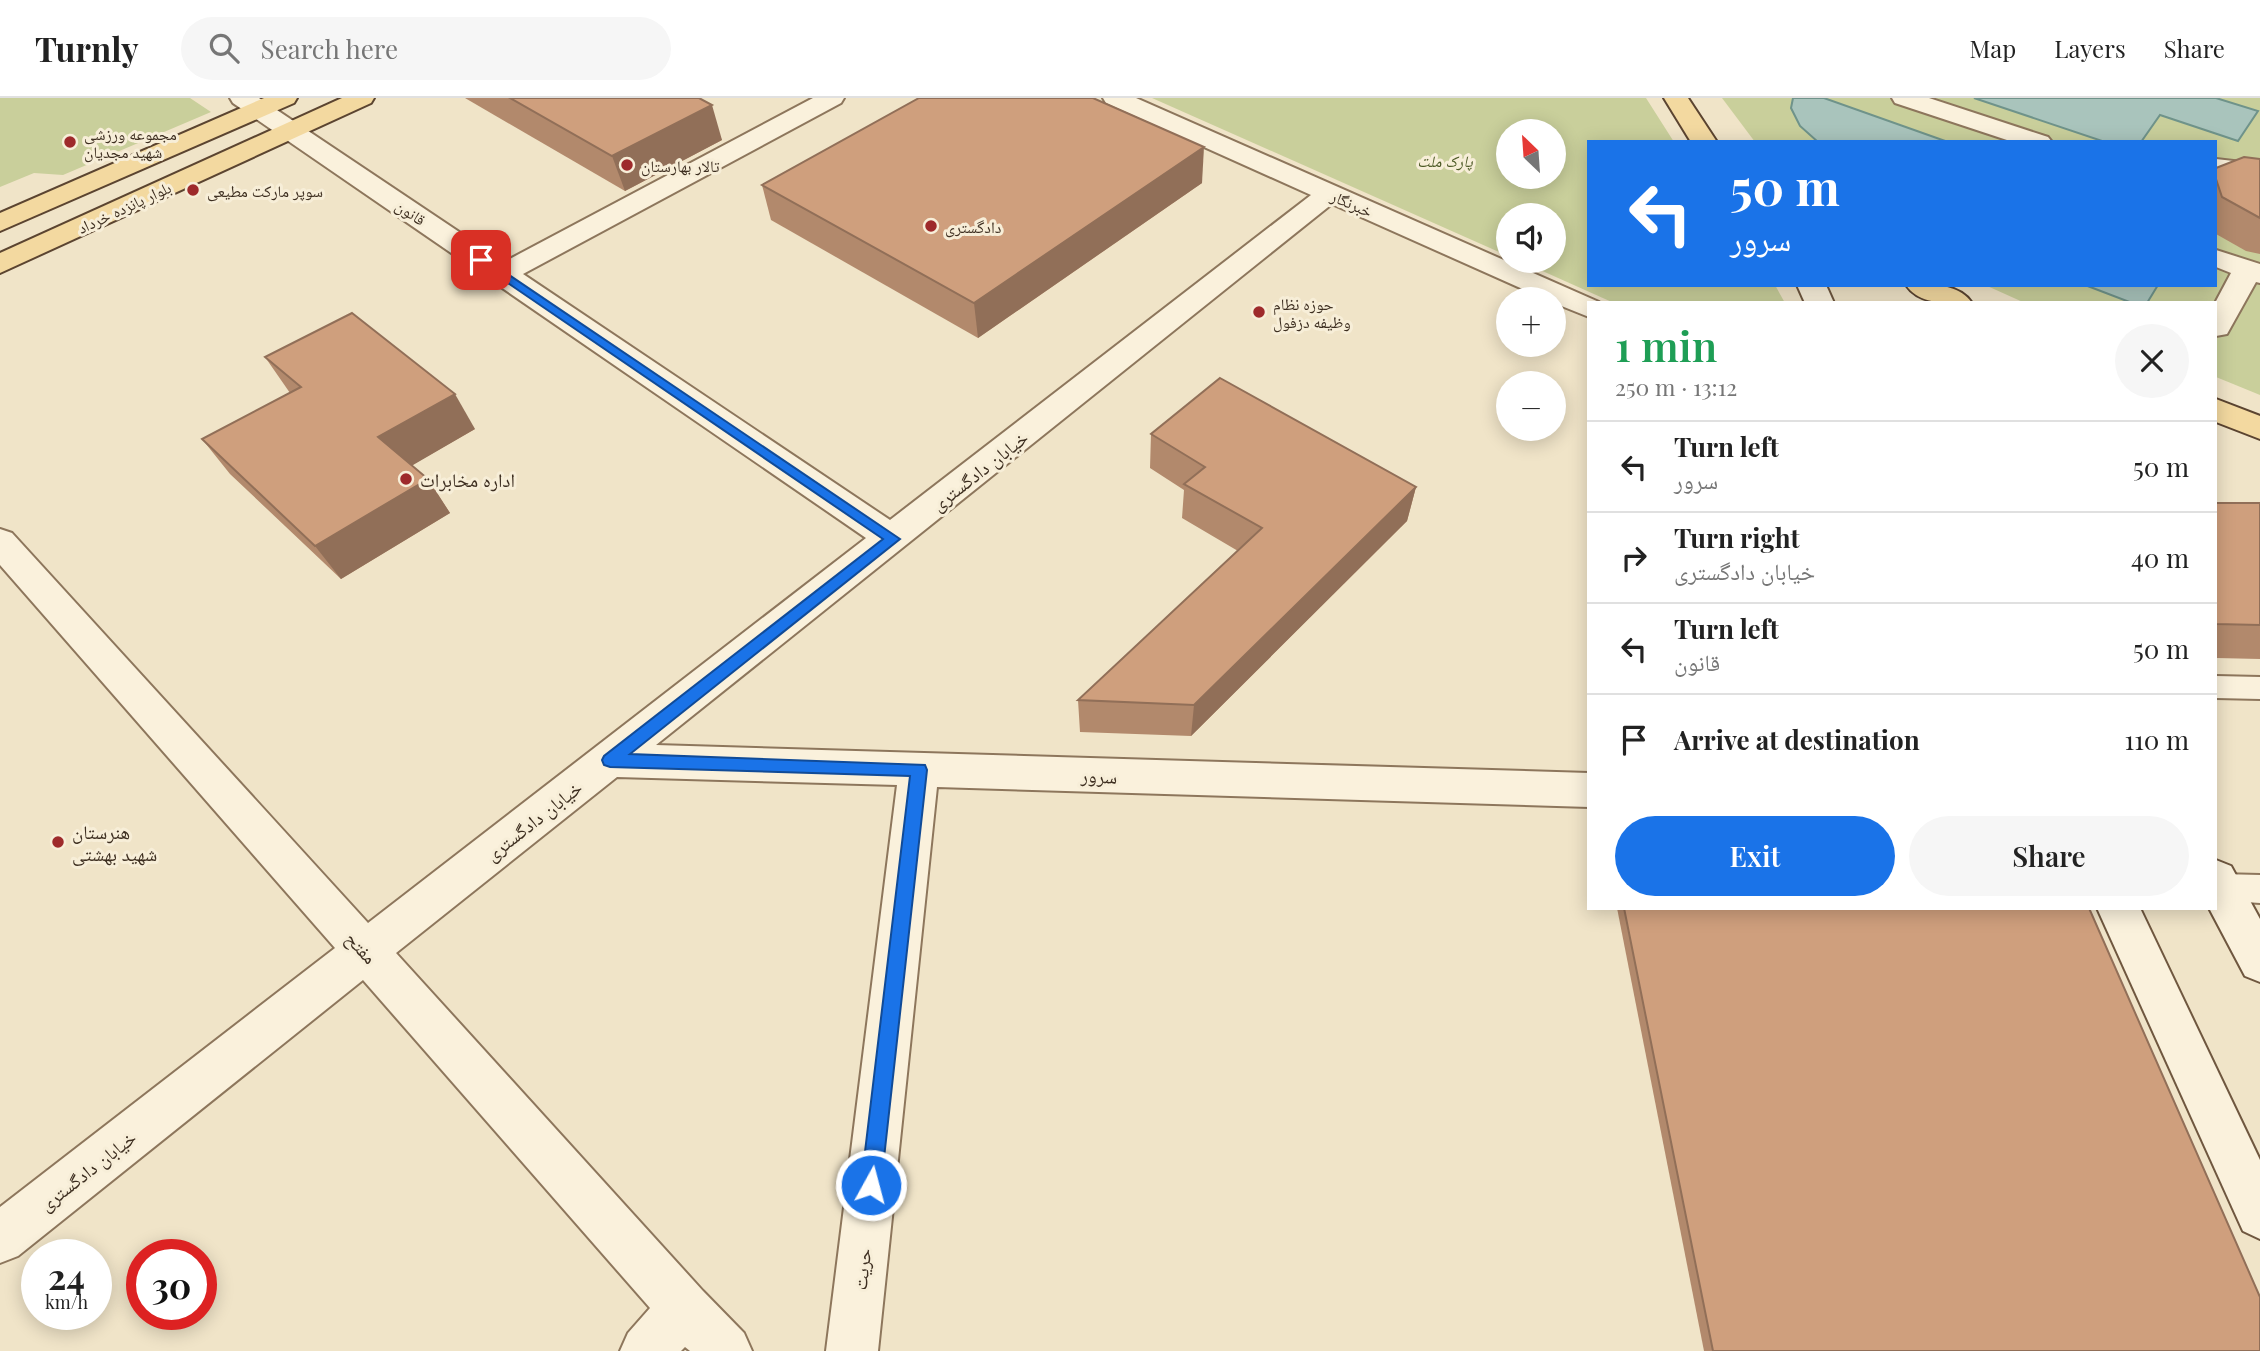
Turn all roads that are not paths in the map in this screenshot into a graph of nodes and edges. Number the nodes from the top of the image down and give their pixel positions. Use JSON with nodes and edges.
{"nodes":[{"id":1,"x":362,"y":98,"type":"edge"},
{"id":2,"x":832,"y":98,"type":"edge"},
{"id":3,"x":1115,"y":98,"type":"edge"},
{"id":4,"x":1676,"y":98,"type":"edge"},
{"id":5,"x":1903,"y":98,"type":"edge"},
{"id":6,"x":262,"y":102,"type":"edge"},
{"id":7,"x":290,"y":131,"type":"junction"},
{"id":8,"x":1703,"y":140,"type":"edge"},
{"id":9,"x":2033,"y":140,"type":"edge"},
{"id":10,"x":2217,"y":167,"type":"edge"},
{"id":11,"x":2260,"y":172,"type":"edge"},
{"id":12,"x":1330,"y":193,"type":"junction"},
{"id":13,"x":0,"y":223,"type":"edge"},
{"id":14,"x":2217,"y":258,"type":"edge"},
{"id":15,"x":0,"y":264,"type":"edge"},
{"id":16,"x":2254,"y":273,"type":"edge"},
{"id":17,"x":502,"y":274,"type":"junction"},
{"id":18,"x":1924,"y":287,"type":"edge"},
{"id":19,"x":1954,"y":301,"type":"edge"},
{"id":20,"x":1587,"y":307,"type":"edge"},
{"id":21,"x":2217,"y":326,"type":"edge"},
{"id":22,"x":2217,"y":410,"type":"edge"},
{"id":23,"x":2260,"y":428,"type":"edge"},
{"id":24,"x":893,"y":539,"type":"junction"},
{"id":25,"x":0,"y":542,"type":"edge"},
{"id":26,"x":2217,"y":687,"type":"edge"},
{"id":27,"x":2260,"y":688,"type":"edge"},
{"id":28,"x":610,"y":760,"type":"junction"},
{"id":29,"x":919,"y":770,"type":"junction"},
{"id":30,"x":1587,"y":790,"type":"edge"},
{"id":31,"x":2232,"y":885,"type":"edge"},
{"id":32,"x":2119,"y":910,"type":"edge"},
{"id":33,"x":366,"y":952,"type":"junction"},
{"id":34,"x":2260,"y":962,"type":"edge"},
{"id":35,"x":2260,"y":1214,"type":"edge"},
{"id":36,"x":0,"y":1238,"type":"edge"},
{"id":37,"x":685,"y":1309,"type":"junction"},
{"id":38,"x":646,"y":1351,"type":"edge"},
{"id":39,"x":726,"y":1351,"type":"edge"},
{"id":40,"x":852,"y":1351,"type":"edge"}],
"edges":[{"from":1,"to":7,"type":"main road","name":"بلوار پانزده خرداد"},
{"from":2,"to":17,"type":"street"},
{"from":3,"to":12,"type":"street","name":"خبرنگار"},
{"from":4,"to":8,"type":"main road"},
{"from":5,"to":9,"type":"street"},
{"from":6,"to":7,"type":"street","name":"قانون"},
{"from":6,"to":13,"type":"main road","name":"بلوار پانزده خرداد"},
{"from":7,"to":15,"type":"main road","name":"بلوار پانزده خرداد"},
{"from":7,"to":17,"type":"street","name":"قانون"},
{"from":10,"to":11,"type":"street"},
{"from":12,"to":20,"type":"street","name":"خبرنگار"},
{"from":12,"to":24,"type":"street","name":"خیابان دادگستری"},
{"from":14,"to":16,"type":"street"},
{"from":16,"to":21,"type":"street"},
{"from":17,"to":24,"type":"street","name":"قانون"},
{"from":18,"to":19,"type":"main road"},
{"from":22,"to":23,"type":"main road"},
{"from":24,"to":28,"type":"street","name":"خیابان دادگستری"},
{"from":25,"to":33,"type":"street","name":"مفتح"},
{"from":26,"to":27,"type":"lane"},
{"from":28,"to":29,"type":"street","name":"سرور"},
{"from":28,"to":33,"type":"street","name":"خیابان دادگستری"},
{"from":29,"to":30,"type":"street","name":"سرور"},
{"from":29,"to":40,"type":"street","name":"حریت"},
{"from":31,"to":34,"type":"street"},
{"from":32,"to":35,"type":"street"},
{"from":33,"to":36,"type":"street","name":"خیابان دادگستری"},
{"from":33,"to":37,"type":"street","name":"مفتح"},
{"from":37,"to":38,"type":"street"},
{"from":37,"to":39,"type":"street","name":"مفتح"}]}
